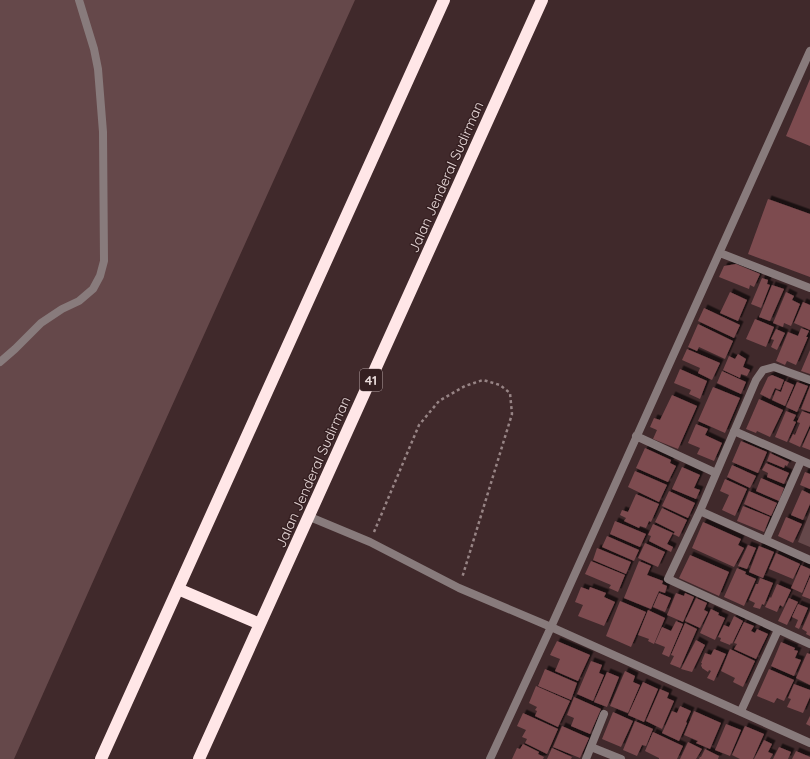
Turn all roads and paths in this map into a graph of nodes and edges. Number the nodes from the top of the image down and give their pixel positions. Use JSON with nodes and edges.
{"nodes":[{"id":1,"x":79,"y":0,"type":"edge"},
{"id":2,"x":444,"y":0,"type":"edge"},
{"id":3,"x":542,"y":0,"type":"edge"},
{"id":4,"x":810,"y":51,"type":"edge"},
{"id":5,"x":720,"y":253,"type":"junction"},
{"id":6,"x":810,"y":288,"type":"edge"},
{"id":7,"x":0,"y":362,"type":"edge"},
{"id":8,"x":810,"y":380,"type":"edge"},
{"id":9,"x":734,"y":431,"type":"junction"},
{"id":10,"x":636,"y":436,"type":"junction"},
{"id":11,"x":801,"y":461,"type":"junction"},
{"id":12,"x":810,"y":464,"type":"edge"},
{"id":13,"x":716,"y":473,"type":"junction"},
{"id":14,"x":700,"y":512,"type":"junction"},
{"id":15,"x":310,"y":517,"type":"junction"},
{"id":16,"x":766,"y":540,"type":"junction"},
{"id":17,"x":370,"y":542,"type":"junction"},
{"id":18,"x":810,"y":560,"type":"edge"},
{"id":19,"x":459,"y":588,"type":"junction"},
{"id":20,"x":178,"y":589,"type":"junction"},
{"id":21,"x":260,"y":624,"type":"junction"},
{"id":22,"x":551,"y":627,"type":"junction"},
{"id":23,"x":778,"y":630,"type":"junction"},
{"id":24,"x":810,"y":644,"type":"edge"},
{"id":25,"x":741,"y":711,"type":"junction"},
{"id":26,"x":604,"y":714,"type":"dead end"},
{"id":27,"x":810,"y":743,"type":"edge"},
{"id":28,"x":591,"y":747,"type":"junction"},
{"id":29,"x":101,"y":759,"type":"edge"},
{"id":30,"x":199,"y":759,"type":"edge"},
{"id":31,"x":490,"y":759,"type":"edge"},
{"id":32,"x":586,"y":759,"type":"edge"},
{"id":33,"x":620,"y":759,"type":"edge"}],
"edges":[{"from":1,"to":7,"type":"street"},
{"from":2,"to":20,"type":"highway"},
{"from":3,"to":15,"type":"highway","name":"Jalan Jenderal Sudirman","number":"41"},
{"from":4,"to":5,"type":"street"},
{"from":5,"to":6,"type":"street"},
{"from":5,"to":10,"type":"street"},
{"from":8,"to":9,"type":"street"},
{"from":9,"to":11,"type":"street"},
{"from":9,"to":13,"type":"street"},
{"from":10,"to":13,"type":"street"},
{"from":10,"to":22,"type":"street"},
{"from":11,"to":12,"type":"street"},
{"from":11,"to":16,"type":"street"},
{"from":13,"to":14,"type":"street"},
{"from":14,"to":16,"type":"street"},
{"from":14,"to":23,"type":"street"},
{"from":15,"to":17,"type":"street"},
{"from":15,"to":21,"type":"highway","name":"Jalan Jenderal Sudirman","number":"41"},
{"from":16,"to":18,"type":"street"},
{"from":17,"to":19,"type":"street"},
{"from":17,"to":19,"type":"path"},
{"from":19,"to":22,"type":"street"},
{"from":20,"to":21,"type":"highway"},
{"from":20,"to":29,"type":"highway"},
{"from":21,"to":30,"type":"highway","name":"Jalan Jenderal Sudirman","number":"41"},
{"from":22,"to":25,"type":"street"},
{"from":22,"to":31,"type":"street"},
{"from":23,"to":24,"type":"street"},
{"from":23,"to":25,"type":"street"},
{"from":25,"to":27,"type":"street"},
{"from":26,"to":28,"type":"street"},
{"from":28,"to":32,"type":"street"},
{"from":28,"to":33,"type":"street"}]}
